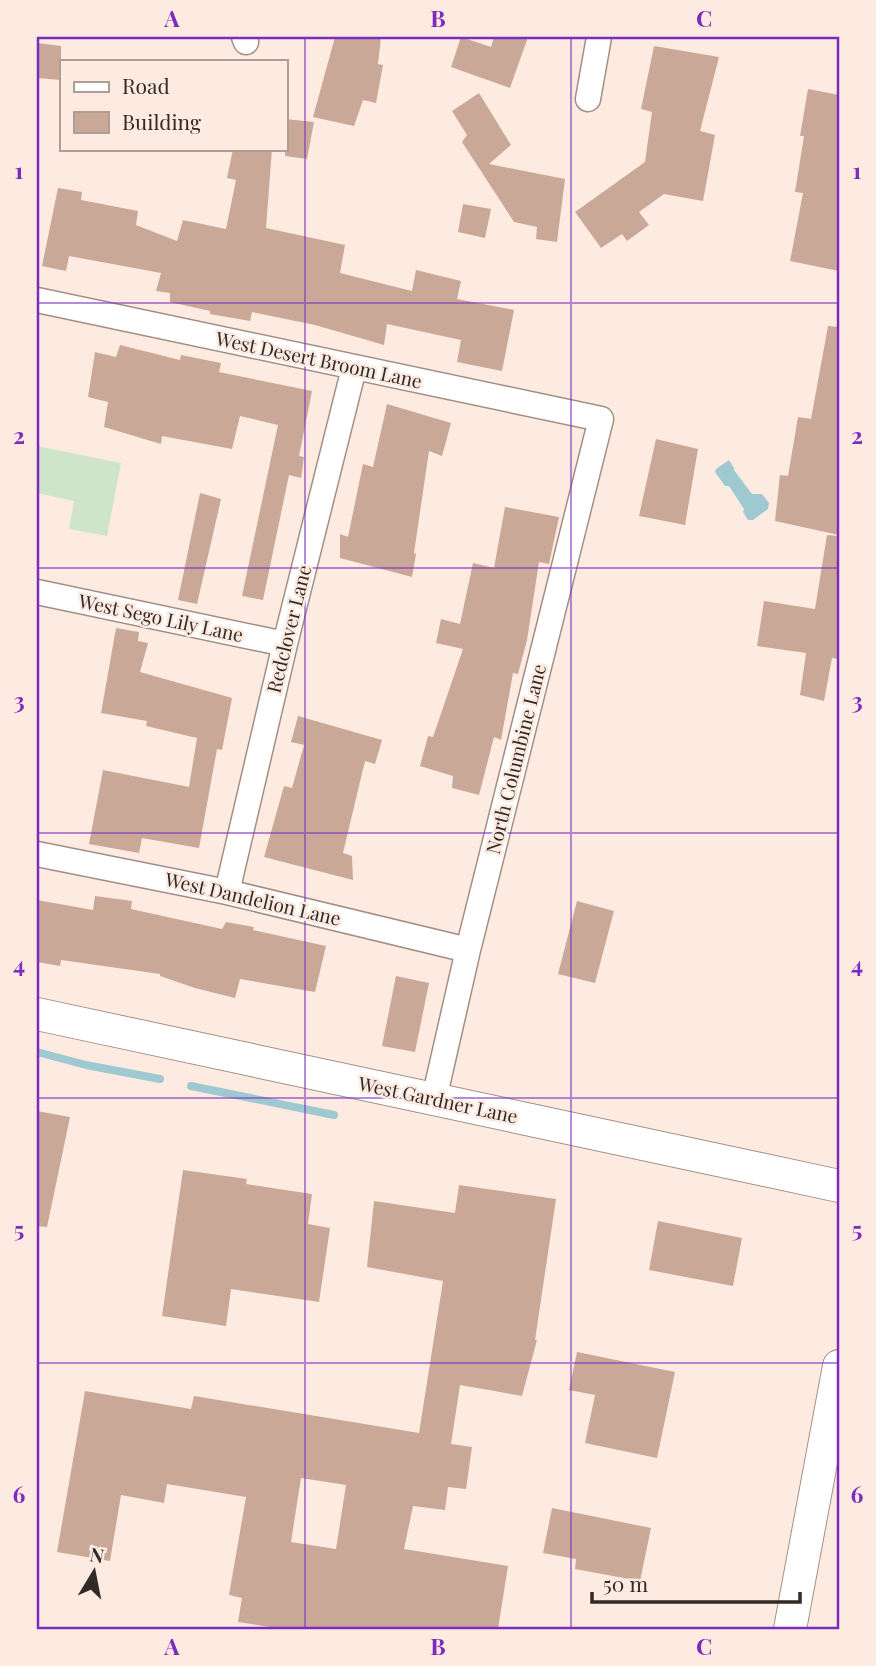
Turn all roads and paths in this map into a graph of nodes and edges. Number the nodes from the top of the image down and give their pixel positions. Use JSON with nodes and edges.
{"nodes":[{"id":1,"x":599,"y":37,"type":"edge"},
{"id":2,"x":588,"y":99,"type":"dead end"},
{"id":3,"x":37,"y":300,"type":"edge"},
{"id":4,"x":354,"y":368,"type":"junction"},
{"id":5,"x":601,"y":419,"type":"joint"},
{"id":6,"x":37,"y":592,"type":"edge"},
{"id":7,"x":285,"y":643,"type":"junction"},
{"id":8,"x":37,"y":854,"type":"edge"},
{"id":9,"x":227,"y":892,"type":"junction"},
{"id":10,"x":468,"y":950,"type":"junction"},
{"id":11,"x":37,"y":1014,"type":"edge"},
{"id":12,"x":434,"y":1099,"type":"junction"},
{"id":13,"x":839,"y":1186,"type":"edge"},
{"id":14,"x":839,"y":1366,"type":"edge"},
{"id":15,"x":790,"y":1629,"type":"edge"}],
"edges":[{"from":1,"to":2,"type":"street"},
{"from":3,"to":4,"type":"street","name":"West Desert Broom Lane"},
{"from":4,"to":5,"type":"street","name":"West Desert Broom Lane"},
{"from":4,"to":7,"type":"street","name":"Redclover Lane"},
{"from":5,"to":10,"type":"street","name":"North Columbine Lane"},
{"from":6,"to":7,"type":"street","name":"West Sego Lily Lane"},
{"from":7,"to":9,"type":"street","name":"Redclover Lane"},
{"from":8,"to":9,"type":"street","name":"West Dandelion Lane"},
{"from":9,"to":10,"type":"street","name":"West Dandelion Lane"},
{"from":10,"to":12,"type":"street","name":"North Columbine Lane"},
{"from":11,"to":12,"type":"street","name":"West Gardner Lane"},
{"from":12,"to":13,"type":"street","name":"West Gardner Lane"},
{"from":14,"to":15,"type":"street"}]}
